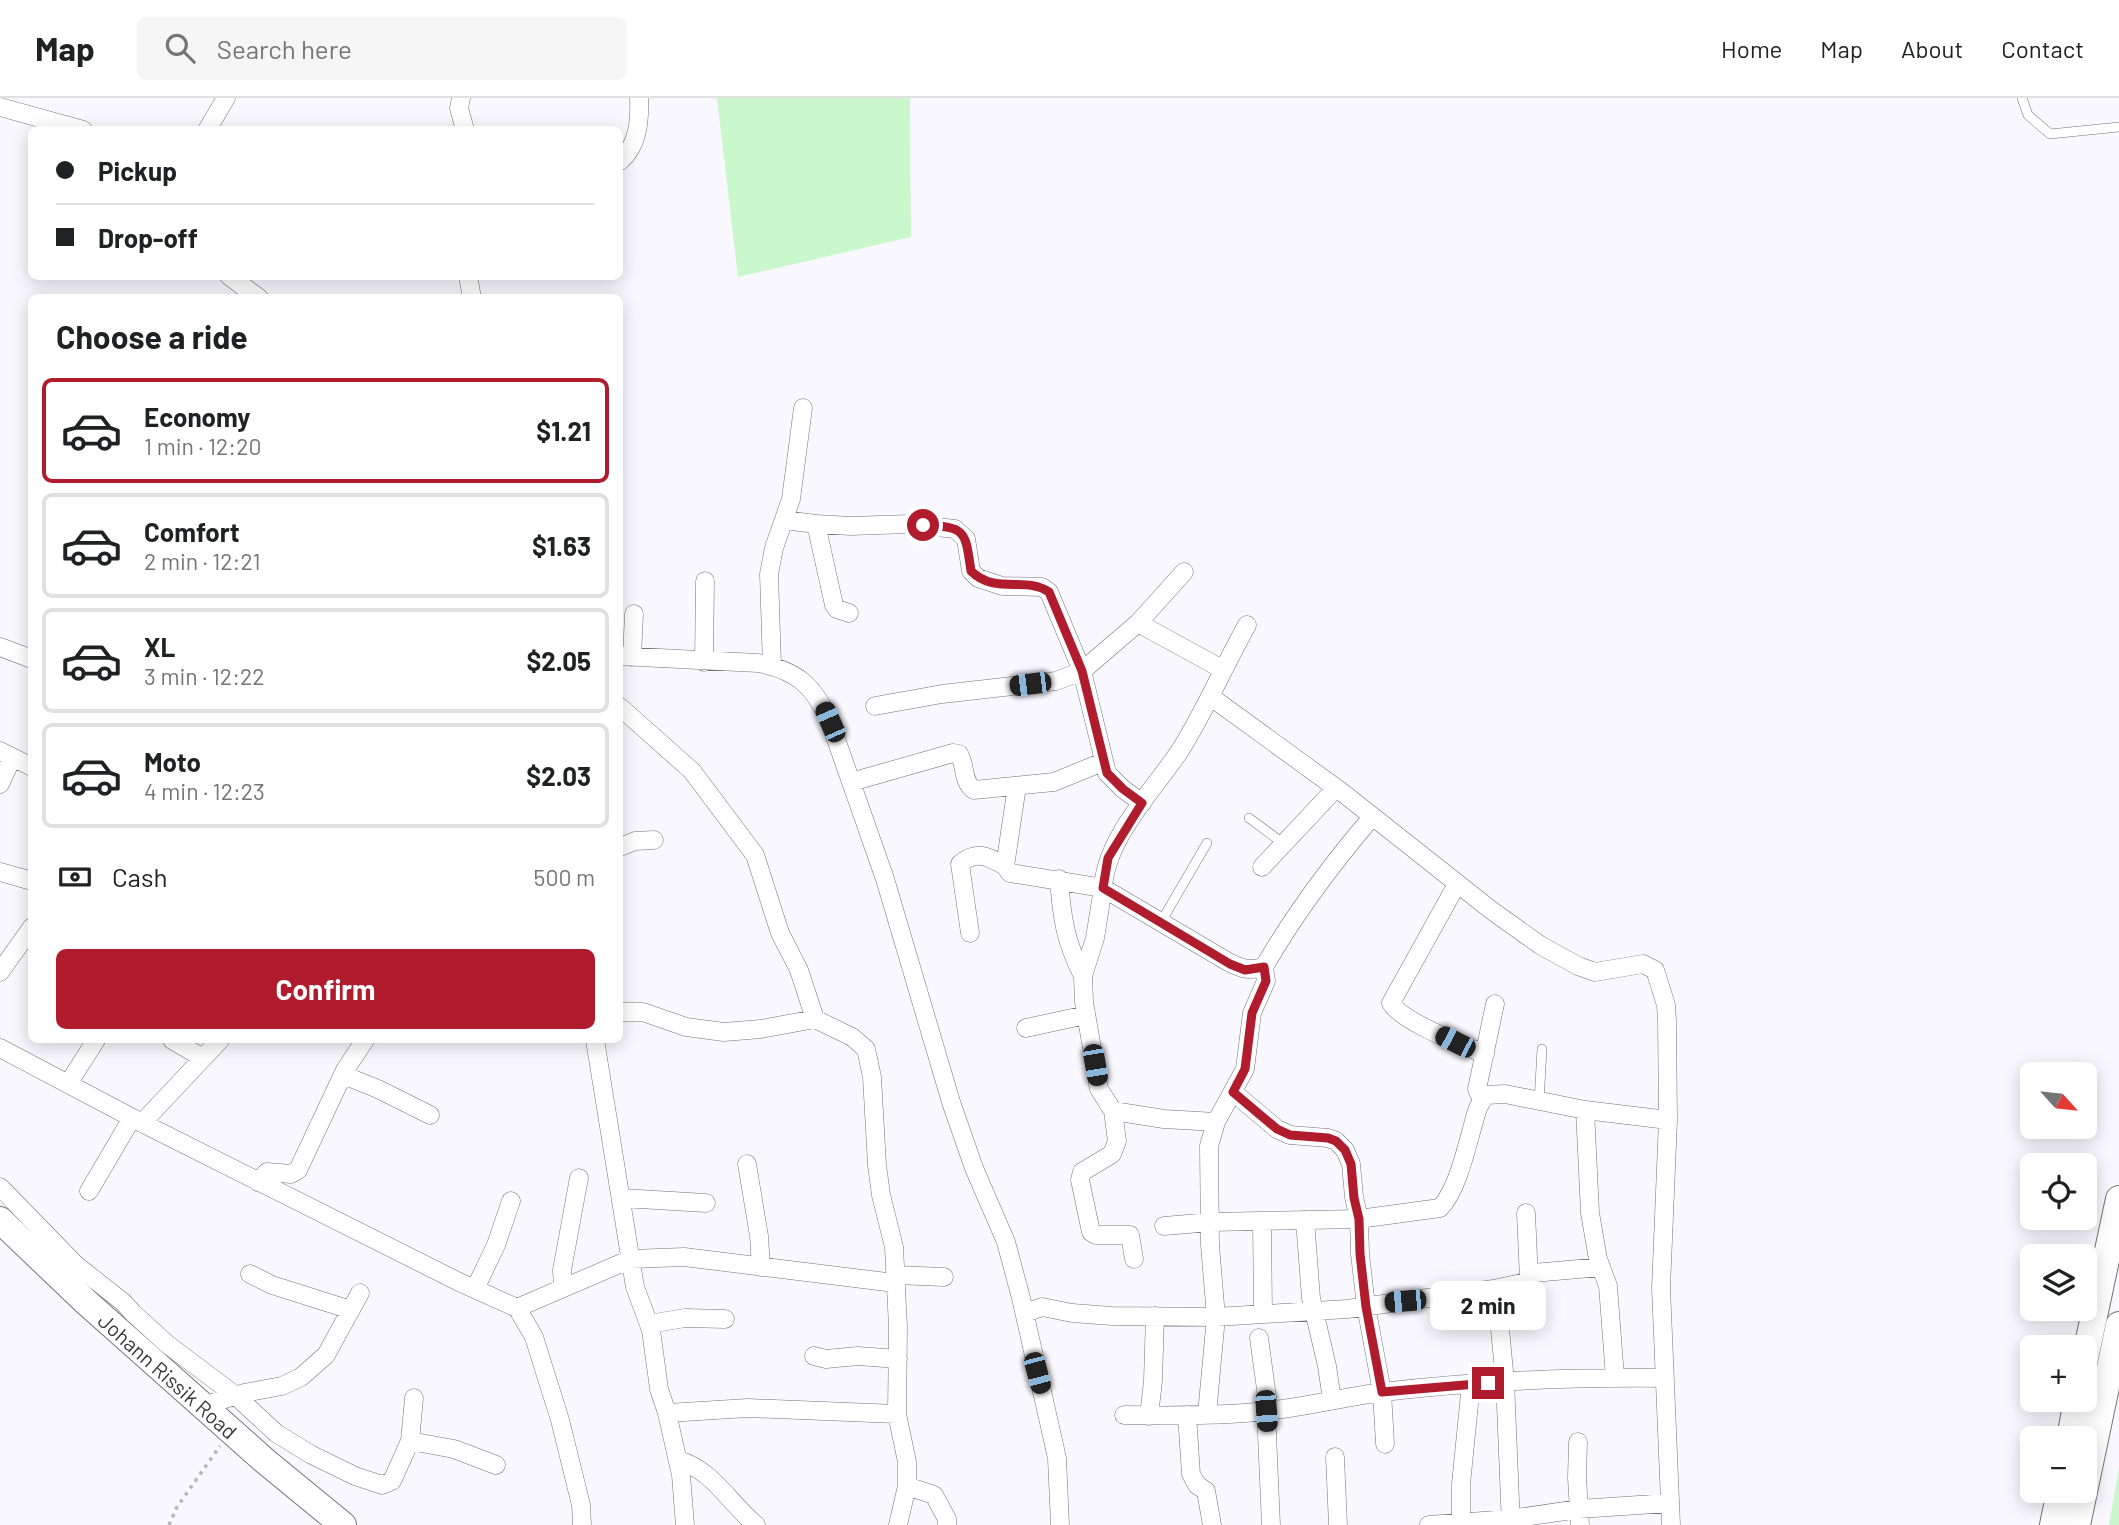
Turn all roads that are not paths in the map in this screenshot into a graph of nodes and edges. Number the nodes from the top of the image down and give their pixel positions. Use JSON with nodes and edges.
{"nodes":[{"id":1,"x":226,"y":98,"type":"edge"},
{"id":2,"x":461,"y":98,"type":"edge"},
{"id":3,"x":639,"y":98,"type":"edge"},
{"id":4,"x":2022,"y":98,"type":"edge"},
{"id":5,"x":0,"y":107,"type":"edge"},
{"id":6,"x":69,"y":126,"type":"edge"},
{"id":7,"x":209,"y":126,"type":"edge"},
{"id":8,"x":464,"y":126,"type":"edge"},
{"id":9,"x":2119,"y":127,"type":"edge"},
{"id":10,"x":623,"y":158,"type":"edge"},
{"id":11,"x":234,"y":280,"type":"edge"},
{"id":12,"x":252,"y":294,"type":"edge"},
{"id":13,"x":803,"y":408,"type":"dead end"},
{"id":14,"x":784,"y":520,"type":"junction"},
{"id":15,"x":816,"y":524,"type":"junction"},
{"id":16,"x":1184,"y":572,"type":"dead end"},
{"id":17,"x":705,"y":581,"type":"dead end"},
{"id":18,"x":849,"y":613,"type":"dead end"},
{"id":19,"x":634,"y":614,"type":"dead end"},
{"id":20,"x":1138,"y":623,"type":"junction"},
{"id":21,"x":1247,"y":625,"type":"dead end"},
{"id":22,"x":0,"y":647,"type":"edge"},
{"id":23,"x":626,"y":657,"type":"edge"},
{"id":24,"x":28,"y":658,"type":"edge"},
{"id":25,"x":704,"y":662,"type":"junction"},
{"id":26,"x":772,"y":666,"type":"junction"},
{"id":27,"x":1222,"y":669,"type":"junction"},
{"id":28,"x":1082,"y":671,"type":"junction"},
{"id":29,"x":1211,"y":697,"type":"junction"},
{"id":30,"x":875,"y":706,"type":"dead end"},
{"id":31,"x":623,"y":710,"type":"edge"},
{"id":32,"x":6,"y":754,"type":"edge"},
{"id":33,"x":1103,"y":762,"type":"junction"},
{"id":34,"x":28,"y":765,"type":"edge"},
{"id":35,"x":851,"y":782,"type":"junction"},
{"id":36,"x":0,"y":784,"type":"edge"},
{"id":37,"x":1017,"y":786,"type":"junction"},
{"id":38,"x":1336,"y":788,"type":"junction"},
{"id":39,"x":1142,"y":803,"type":"junction"},
{"id":40,"x":1373,"y":817,"type":"junction"},
{"id":41,"x":1249,"y":818,"type":"dead end"},
{"id":42,"x":654,"y":840,"type":"dead end"},
{"id":43,"x":1207,"y":842,"type":"dead end"},
{"id":44,"x":1284,"y":844,"type":"junction"},
{"id":45,"x":623,"y":846,"type":"edge"},
{"id":46,"x":1005,"y":866,"type":"junction"},
{"id":47,"x":1262,"y":867,"type":"dead end"},
{"id":48,"x":0,"y":872,"type":"edge"},
{"id":49,"x":1059,"y":879,"type":"junction"},
{"id":50,"x":28,"y":880,"type":"edge"},
{"id":51,"x":1458,"y":884,"type":"junction"},
{"id":52,"x":1103,"y":888,"type":"junction"},
{"id":53,"x":1161,"y":922,"type":"junction"},
{"id":54,"x":28,"y":933,"type":"edge"},
{"id":55,"x":970,"y":933,"type":"dead end"},
{"id":56,"x":1264,"y":967,"type":"junction"},
{"id":57,"x":0,"y":972,"type":"edge"},
{"id":58,"x":1083,"y":976,"type":"junction"},
{"id":59,"x":1495,"y":1004,"type":"dead end"},
{"id":60,"x":623,"y":1012,"type":"edge"},
{"id":61,"x":1086,"y":1015,"type":"junction"},
{"id":62,"x":815,"y":1019,"type":"junction"},
{"id":63,"x":1026,"y":1028,"type":"dead end"},
{"id":64,"x":94,"y":1043,"type":"edge"},
{"id":65,"x":177,"y":1043,"type":"edge"},
{"id":66,"x":217,"y":1043,"type":"edge"},
{"id":67,"x":363,"y":1043,"type":"edge"},
{"id":68,"x":596,"y":1043,"type":"edge"},
{"id":69,"x":0,"y":1048,"type":"edge"},
{"id":70,"x":1542,"y":1049,"type":"dead end"},
{"id":71,"x":1485,"y":1054,"type":"junction"},
{"id":72,"x":203,"y":1058,"type":"junction"},
{"id":73,"x":343,"y":1076,"type":"junction"},
{"id":74,"x":68,"y":1084,"type":"junction"},
{"id":75,"x":1233,"y":1092,"type":"junction"},
{"id":76,"x":1482,"y":1100,"type":"junction"},
{"id":77,"x":1539,"y":1102,"type":"junction"},
{"id":78,"x":1585,"y":1110,"type":"junction"},
{"id":79,"x":1113,"y":1111,"type":"junction"},
{"id":80,"x":430,"y":1115,"type":"dead end"},
{"id":81,"x":137,"y":1120,"type":"junction"},
{"id":82,"x":1668,"y":1120,"type":"junction"},
{"id":83,"x":1216,"y":1122,"type":"junction"},
{"id":84,"x":747,"y":1164,"type":"dead end"},
{"id":85,"x":579,"y":1178,"type":"dead end"},
{"id":86,"x":258,"y":1182,"type":"junction"},
{"id":87,"x":0,"y":1187,"type":"edge"},
{"id":88,"x":89,"y":1191,"type":"dead end"},
{"id":89,"x":622,"y":1198,"type":"junction"},
{"id":90,"x":2119,"y":1199,"type":"edge"},
{"id":91,"x":511,"y":1201,"type":"dead end"},
{"id":92,"x":706,"y":1203,"type":"dead end"},
{"id":93,"x":1526,"y":1213,"type":"dead end"},
{"id":94,"x":1359,"y":1219,"type":"junction"},
{"id":95,"x":0,"y":1220,"type":"edge"},
{"id":96,"x":1305,"y":1220,"type":"junction"},
{"id":97,"x":1262,"y":1221,"type":"junction"},
{"id":98,"x":1211,"y":1222,"type":"junction"},
{"id":99,"x":1164,"y":1226,"type":"dead end"},
{"id":100,"x":631,"y":1259,"type":"junction"},
{"id":101,"x":1134,"y":1259,"type":"dead end"},
{"id":102,"x":761,"y":1267,"type":"junction"},
{"id":103,"x":1601,"y":1267,"type":"junction"},
{"id":104,"x":250,"y":1274,"type":"dead end"},
{"id":105,"x":944,"y":1277,"type":"dead end"},
{"id":106,"x":895,"y":1279,"type":"junction"},
{"id":107,"x":1528,"y":1279,"type":"junction"},
{"id":108,"x":563,"y":1287,"type":"junction"},
{"id":109,"x":475,"y":1289,"type":"junction"},
{"id":110,"x":1494,"y":1289,"type":"junction"},
{"id":111,"x":360,"y":1293,"type":"dead end"},
{"id":112,"x":1366,"y":1307,"type":"junction"},
{"id":113,"x":517,"y":1308,"type":"junction"},
{"id":114,"x":351,"y":1310,"type":"junction"},
{"id":115,"x":1314,"y":1310,"type":"junction"},
{"id":116,"x":1025,"y":1313,"type":"junction"},
{"id":117,"x":1263,"y":1314,"type":"junction"},
{"id":118,"x":1155,"y":1316,"type":"junction"},
{"id":119,"x":1216,"y":1317,"type":"junction"},
{"id":120,"x":725,"y":1319,"type":"dead end"},
{"id":121,"x":649,"y":1324,"type":"junction"},
{"id":122,"x":2119,"y":1325,"type":"edge"},
{"id":123,"x":2090,"y":1335,"type":"edge"},
{"id":124,"x":1259,"y":1338,"type":"dead end"},
{"id":125,"x":814,"y":1356,"type":"dead end"},
{"id":126,"x":898,"y":1359,"type":"junction"},
{"id":127,"x":1615,"y":1377,"type":"junction"},
{"id":128,"x":1664,"y":1378,"type":"junction"},
{"id":129,"x":1505,"y":1381,"type":"junction"},
{"id":130,"x":1471,"y":1384,"type":"junction"},
{"id":131,"x":1382,"y":1392,"type":"junction"},
{"id":132,"x":236,"y":1396,"type":"junction"},
{"id":133,"x":414,"y":1398,"type":"dead end"},
{"id":134,"x":1332,"y":1400,"type":"junction"},
{"id":135,"x":203,"y":1406,"type":"junction"},
{"id":136,"x":1267,"y":1411,"type":"junction"},
{"id":137,"x":667,"y":1413,"type":"junction"},
{"id":138,"x":1207,"y":1414,"type":"junction"},
{"id":139,"x":897,"y":1415,"type":"junction"},
{"id":140,"x":1124,"y":1415,"type":"dead end"},
{"id":141,"x":1187,"y":1415,"type":"junction"},
{"id":142,"x":1149,"y":1416,"type":"junction"},
{"id":143,"x":410,"y":1441,"type":"junction"},
{"id":144,"x":1578,"y":1442,"type":"dead end"},
{"id":145,"x":1384,"y":1444,"type":"dead end"},
{"id":146,"x":1335,"y":1457,"type":"dead end"},
{"id":147,"x":678,"y":1460,"type":"junction"},
{"id":148,"x":496,"y":1465,"type":"dead end"},
{"id":149,"x":907,"y":1486,"type":"junction"},
{"id":150,"x":1669,"y":1503,"type":"junction"},
{"id":151,"x":2058,"y":1503,"type":"edge"},
{"id":152,"x":1580,"y":1517,"type":"edge"},
{"id":153,"x":1461,"y":1522,"type":"junction"},
{"id":154,"x":1510,"y":1522,"type":"edge"},
{"id":155,"x":344,"y":1525,"type":"edge"},
{"id":156,"x":582,"y":1525,"type":"edge"},
{"id":157,"x":685,"y":1525,"type":"edge"},
{"id":158,"x":756,"y":1525,"type":"edge"},
{"id":159,"x":898,"y":1525,"type":"edge"},
{"id":160,"x":947,"y":1525,"type":"edge"},
{"id":161,"x":1060,"y":1525,"type":"edge"},
{"id":162,"x":1212,"y":1525,"type":"edge"},
{"id":163,"x":1271,"y":1525,"type":"edge"},
{"id":164,"x":1338,"y":1525,"type":"edge"},
{"id":165,"x":1429,"y":1525,"type":"edge"},
{"id":166,"x":1671,"y":1525,"type":"edge"},
{"id":167,"x":2053,"y":1525,"type":"edge"},
{"id":168,"x":2077,"y":1525,"type":"edge"}],
"edges":[{"from":1,"to":7,"type":"street"},
{"from":2,"to":8,"type":"street"},
{"from":3,"to":10,"type":"street"},
{"from":4,"to":9,"type":"lane"},
{"from":5,"to":6,"type":"street"},
{"from":11,"to":12,"type":"street"},
{"from":13,"to":14,"type":"street"},
{"from":14,"to":15,"type":"street"},
{"from":14,"to":26,"type":"street"},
{"from":15,"to":18,"type":"street"},
{"from":15,"to":28,"type":"street"},
{"from":16,"to":20,"type":"street"},
{"from":17,"to":25,"type":"street"},
{"from":19,"to":23,"type":"street"},
{"from":20,"to":27,"type":"street"},
{"from":20,"to":28,"type":"street"},
{"from":21,"to":27,"type":"street"},
{"from":22,"to":24,"type":"street"},
{"from":23,"to":25,"type":"street"},
{"from":25,"to":26,"type":"street"},
{"from":26,"to":35,"type":"street"},
{"from":27,"to":29,"type":"street"},
{"from":28,"to":30,"type":"street"},
{"from":28,"to":33,"type":"street"},
{"from":29,"to":38,"type":"street"},
{"from":29,"to":39,"type":"street"},
{"from":31,"to":62,"type":"street"},
{"from":32,"to":34,"type":"street"},
{"from":32,"to":36,"type":"street"},
{"from":33,"to":37,"type":"street"},
{"from":33,"to":39,"type":"street"},
{"from":35,"to":37,"type":"street"},
{"from":35,"to":116,"type":"street"},
{"from":37,"to":46,"type":"street"},
{"from":38,"to":40,"type":"street"},
{"from":38,"to":44,"type":"street"},
{"from":39,"to":52,"type":"street"},
{"from":40,"to":51,"type":"street"},
{"from":40,"to":56,"type":"street"},
{"from":41,"to":44,"type":"lane"},
{"from":42,"to":45,"type":"street"},
{"from":43,"to":53,"type":"lane"},
{"from":44,"to":47,"type":"street"},
{"from":46,"to":49,"type":"street"},
{"from":46,"to":55,"type":"street"},
{"from":48,"to":50,"type":"street"},
{"from":49,"to":52,"type":"street"},
{"from":49,"to":58,"type":"street"},
{"from":51,"to":71,"type":"street"},
{"from":51,"to":82,"type":"street"},
{"from":52,"to":53,"type":"street"},
{"from":52,"to":58,"type":"street"},
{"from":53,"to":56,"type":"street"},
{"from":54,"to":57,"type":"street"},
{"from":56,"to":75,"type":"street"},
{"from":58,"to":61,"type":"street"},
{"from":59,"to":71,"type":"street"},
{"from":60,"to":62,"type":"street"},
{"from":61,"to":63,"type":"street"},
{"from":61,"to":79,"type":"street"},
{"from":62,"to":106,"type":"street"},
{"from":64,"to":74,"type":"street"},
{"from":65,"to":72,"type":"street"},
{"from":66,"to":72,"type":"street"},
{"from":67,"to":73,"type":"street"},
{"from":68,"to":89,"type":"street"},
{"from":69,"to":74,"type":"street"},
{"from":70,"to":77,"type":"lane"},
{"from":71,"to":76,"type":"street"},
{"from":72,"to":81,"type":"street"},
{"from":73,"to":80,"type":"street"},
{"from":73,"to":86,"type":"street"},
{"from":74,"to":81,"type":"street"},
{"from":75,"to":83,"type":"street"},
{"from":75,"to":94,"type":"street"},
{"from":76,"to":77,"type":"street"},
{"from":76,"to":94,"type":"street"},
{"from":77,"to":78,"type":"street"},
{"from":78,"to":82,"type":"street"},
{"from":78,"to":103,"type":"street"},
{"from":79,"to":83,"type":"street"},
{"from":79,"to":101,"type":"street"},
{"from":81,"to":86,"type":"street"},
{"from":81,"to":88,"type":"street"},
{"from":82,"to":128,"type":"street"},
{"from":83,"to":98,"type":"street"},
{"from":84,"to":102,"type":"street"},
{"from":85,"to":108,"type":"street"},
{"from":86,"to":109,"type":"street"},
{"from":87,"to":132,"type":"street"},
{"from":89,"to":92,"type":"street"},
{"from":89,"to":100,"type":"street"},
{"from":90,"to":123,"type":"main road"},
{"from":91,"to":109,"type":"street"},
{"from":93,"to":107,"type":"street"},
{"from":94,"to":96,"type":"street"},
{"from":94,"to":112,"type":"street"},
{"from":95,"to":135,"type":"main road","name":"Johann Rissik Road"},
{"from":96,"to":97,"type":"street"},
{"from":96,"to":115,"type":"street"},
{"from":97,"to":98,"type":"street"},
{"from":97,"to":117,"type":"street"},
{"from":98,"to":99,"type":"street"},
{"from":98,"to":119,"type":"street"},
{"from":100,"to":102,"type":"street"},
{"from":100,"to":108,"type":"street"},
{"from":100,"to":121,"type":"street"},
{"from":102,"to":106,"type":"street"},
{"from":103,"to":107,"type":"street"},
{"from":103,"to":127,"type":"street"},
{"from":104,"to":114,"type":"street"},
{"from":105,"to":106,"type":"street"},
{"from":106,"to":126,"type":"street"},
{"from":107,"to":110,"type":"street"},
{"from":108,"to":113,"type":"street"},
{"from":109,"to":113,"type":"street"},
{"from":110,"to":112,"type":"street"},
{"from":110,"to":129,"type":"street"},
{"from":111,"to":114,"type":"street"},
{"from":112,"to":115,"type":"street"},
{"from":112,"to":131,"type":"street"},
{"from":113,"to":156,"type":"street"},
{"from":114,"to":132,"type":"street"},
{"from":115,"to":117,"type":"street"},
{"from":115,"to":134,"type":"street"},
{"from":116,"to":118,"type":"street"},
{"from":116,"to":161,"type":"street"},
{"from":117,"to":119,"type":"street"},
{"from":118,"to":119,"type":"street"},
{"from":118,"to":142,"type":"street"},
{"from":119,"to":138,"type":"street"},
{"from":120,"to":121,"type":"street"},
{"from":121,"to":137,"type":"street"},
{"from":122,"to":168,"type":"main road"},
{"from":124,"to":136,"type":"street"},
{"from":125,"to":126,"type":"street"},
{"from":126,"to":139,"type":"street"},
{"from":127,"to":128,"type":"street"},
{"from":127,"to":129,"type":"street"},
{"from":128,"to":150,"type":"street"},
{"from":129,"to":130,"type":"street"},
{"from":129,"to":154,"type":"street"},
{"from":130,"to":131,"type":"street"},
{"from":130,"to":153,"type":"street"},
{"from":131,"to":134,"type":"street"},
{"from":131,"to":145,"type":"street"},
{"from":132,"to":135,"type":"street"},
{"from":132,"to":143,"type":"street"},
{"from":133,"to":143,"type":"street"},
{"from":134,"to":136,"type":"street"},
{"from":135,"to":155,"type":"main road","name":"Johann Rissik Road"},
{"from":136,"to":138,"type":"street"},
{"from":136,"to":163,"type":"street"},
{"from":137,"to":139,"type":"street"},
{"from":137,"to":147,"type":"street"},
{"from":138,"to":141,"type":"street"},
{"from":139,"to":149,"type":"street"},
{"from":140,"to":142,"type":"street"},
{"from":141,"to":142,"type":"street"},
{"from":141,"to":162,"type":"street"},
{"from":143,"to":148,"type":"street"},
{"from":144,"to":152,"type":"street"},
{"from":146,"to":164,"type":"street"},
{"from":147,"to":157,"type":"street"},
{"from":147,"to":158,"type":"street"},
{"from":149,"to":159,"type":"street"},
{"from":149,"to":160,"type":"street"},
{"from":150,"to":152,"type":"street"},
{"from":150,"to":166,"type":"street"},
{"from":151,"to":167,"type":"main road"},
{"from":152,"to":154,"type":"street"},
{"from":153,"to":154,"type":"street"},
{"from":153,"to":165,"type":"street"}]}
